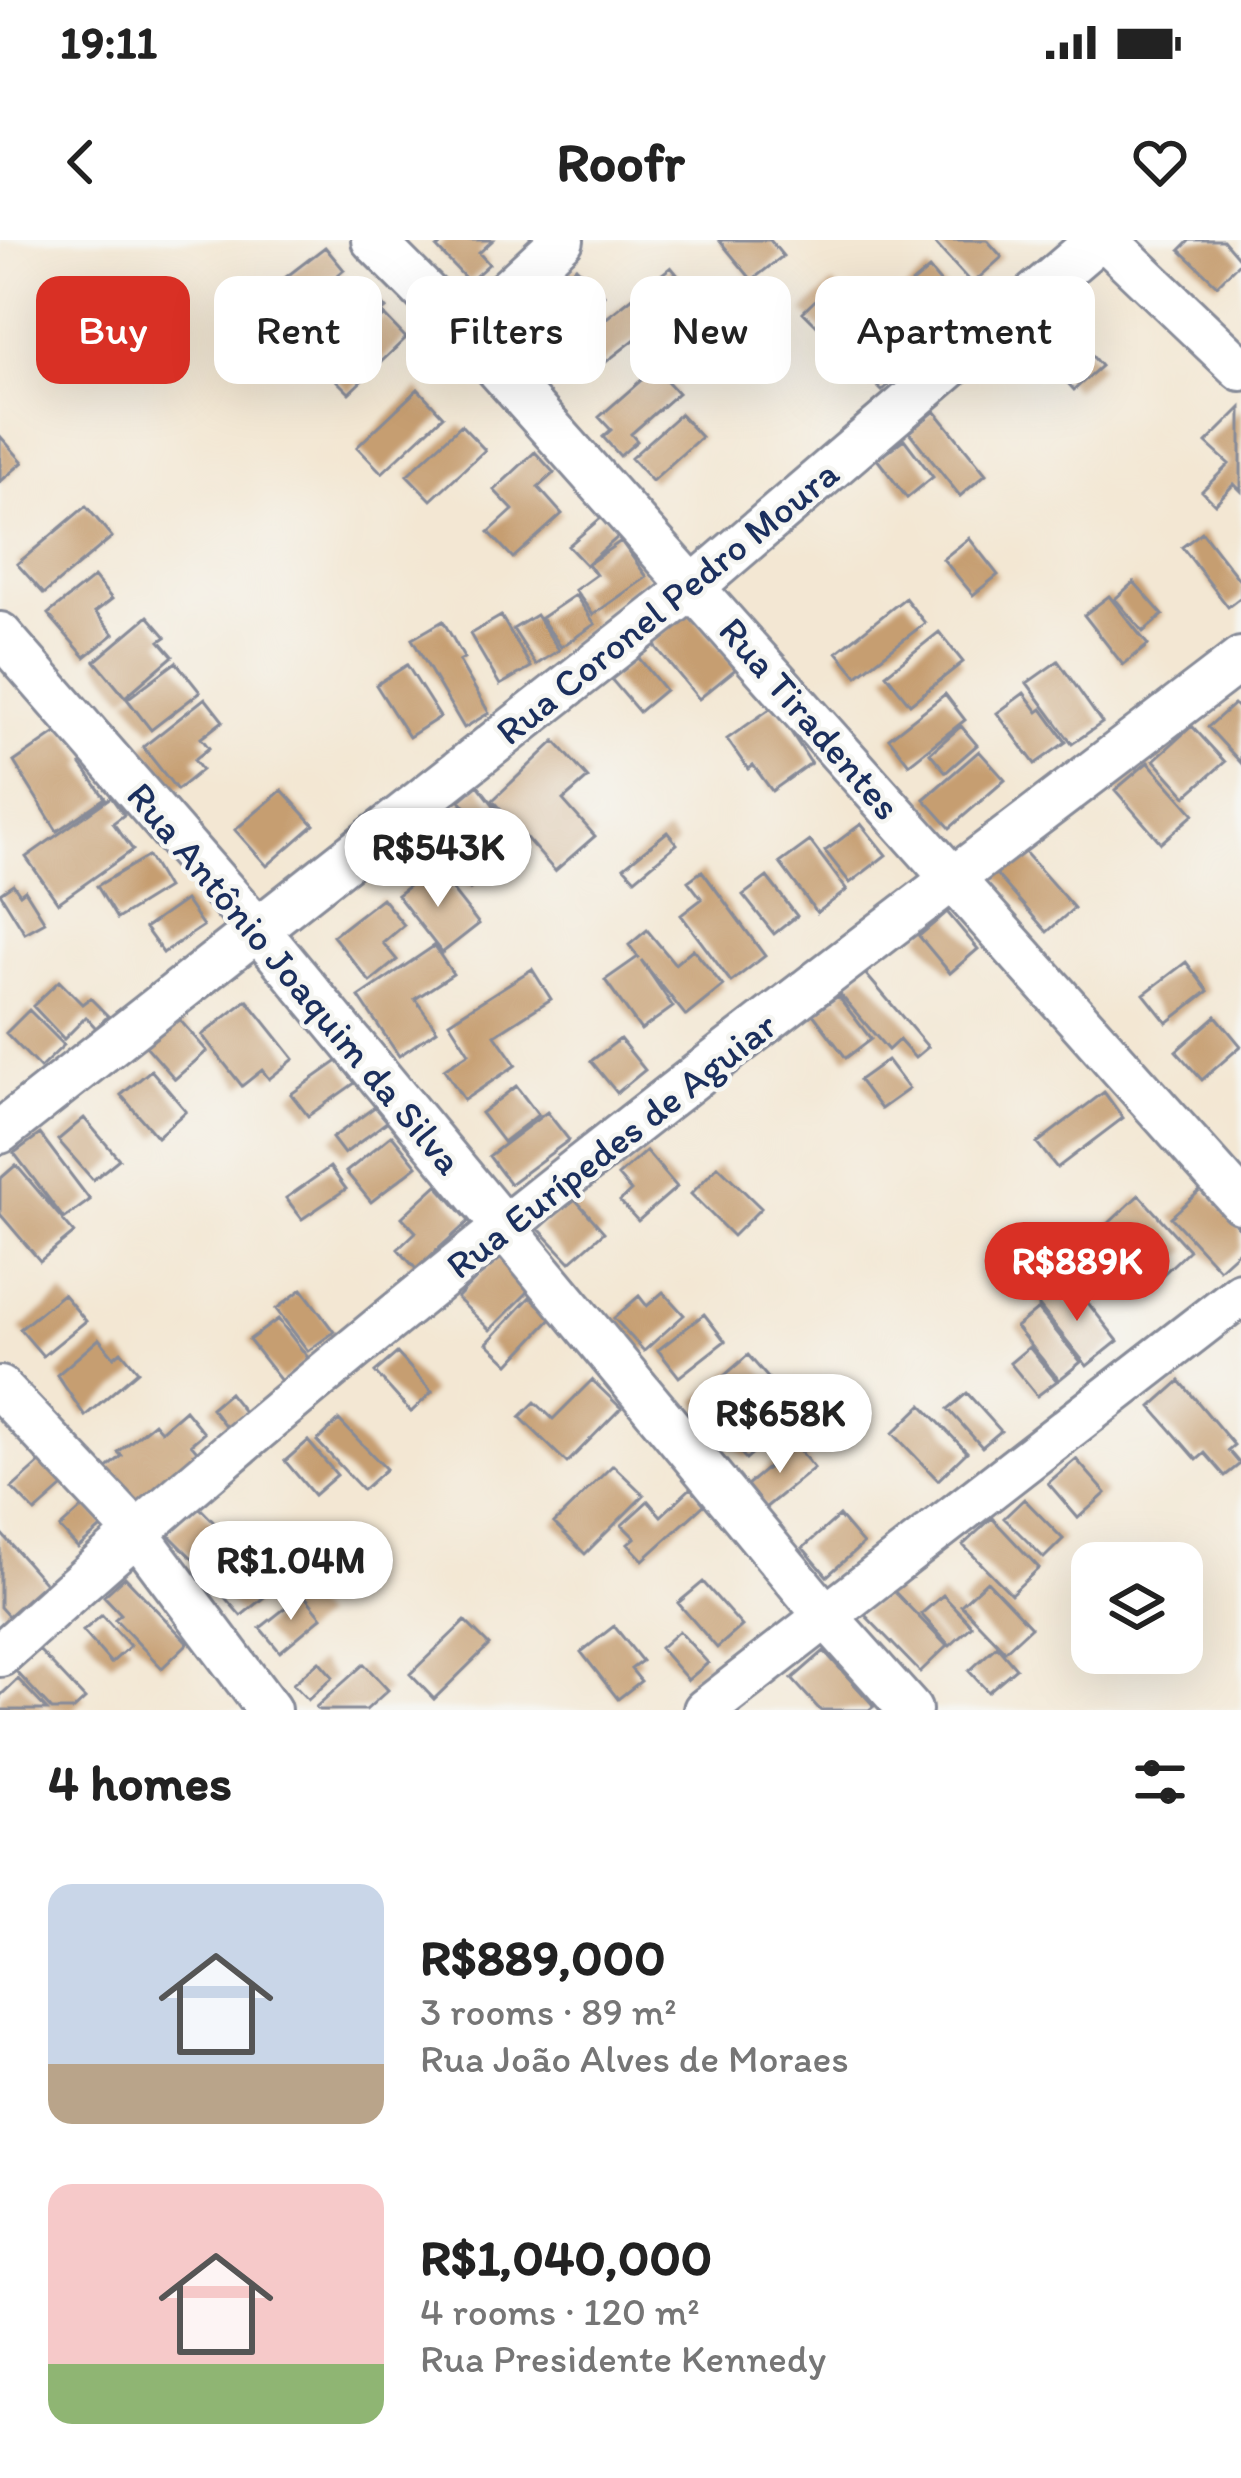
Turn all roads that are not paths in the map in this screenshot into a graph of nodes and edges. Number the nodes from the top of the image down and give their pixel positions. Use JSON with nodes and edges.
{"nodes":[{"id":1,"x":374,"y":240,"type":"edge"},
{"id":2,"x":562,"y":240,"type":"edge"},
{"id":3,"x":1102,"y":240,"type":"edge"},
{"id":4,"x":410,"y":276,"type":"edge"},
{"id":5,"x":523,"y":276,"type":"edge"},
{"id":6,"x":1241,"y":369,"type":"edge"},
{"id":7,"x":512,"y":384,"type":"edge"},
{"id":8,"x":694,"y":586,"type":"junction"},
{"id":9,"x":0,"y":634,"type":"edge"},
{"id":10,"x":1241,"y":659,"type":"edge"},
{"id":11,"x":952,"y":880,"type":"junction"},
{"id":12,"x":258,"y":929,"type":"junction"},
{"id":13,"x":0,"y":1132,"type":"edge"},
{"id":14,"x":1241,"y":1202,"type":"edge"},
{"id":15,"x":504,"y":1226,"type":"junction"},
{"id":16,"x":1241,"y":1294,"type":"edge"},
{"id":17,"x":0,"y":1388,"type":"edge"},
{"id":18,"x":135,"y":1531,"type":"junction"},
{"id":19,"x":825,"y":1615,"type":"junction"},
{"id":20,"x":0,"y":1655,"type":"edge"},
{"id":21,"x":269,"y":1710,"type":"edge"},
{"id":22,"x":705,"y":1710,"type":"edge"},
{"id":23,"x":910,"y":1710,"type":"edge"}],
"edges":[{"from":1,"to":4,"type":"street","name":"Rua Tiradentes"},
{"from":2,"to":5,"type":"street"},
{"from":3,"to":6,"type":"street"},
{"from":3,"to":8,"type":"street","name":"Rua Coronel Pedro Moura"},
{"from":7,"to":8,"type":"street","name":"Rua Tiradentes"},
{"from":8,"to":11,"type":"street","name":"Rua Tiradentes"},
{"from":8,"to":12,"type":"street","name":"Rua Coronel Pedro Moura"},
{"from":9,"to":12,"type":"street","name":"Rua Antônio Joaquim da Silva"},
{"from":10,"to":11,"type":"street","name":"Rua Eurípedes de Aguiar"},
{"from":11,"to":14,"type":"street","name":"Rua Tiradentes"},
{"from":11,"to":15,"type":"street","name":"Rua Eurípedes de Aguiar"},
{"from":12,"to":13,"type":"street","name":"Rua Coronel Pedro Moura"},
{"from":12,"to":15,"type":"street","name":"Rua Antônio Joaquim da Silva"},
{"from":15,"to":18,"type":"street","name":"Rua Eurípedes de Aguiar"},
{"from":15,"to":19,"type":"street","name":"Rua Antônio Joaquim da Silva"},
{"from":16,"to":19,"type":"street"},
{"from":17,"to":18,"type":"street"},
{"from":18,"to":20,"type":"street","name":"Rua Eurípedes de Aguiar"},
{"from":18,"to":21,"type":"street"},
{"from":19,"to":22,"type":"street"},
{"from":19,"to":23,"type":"street","name":"Rua Antônio Joaquim da Silva"}]}
